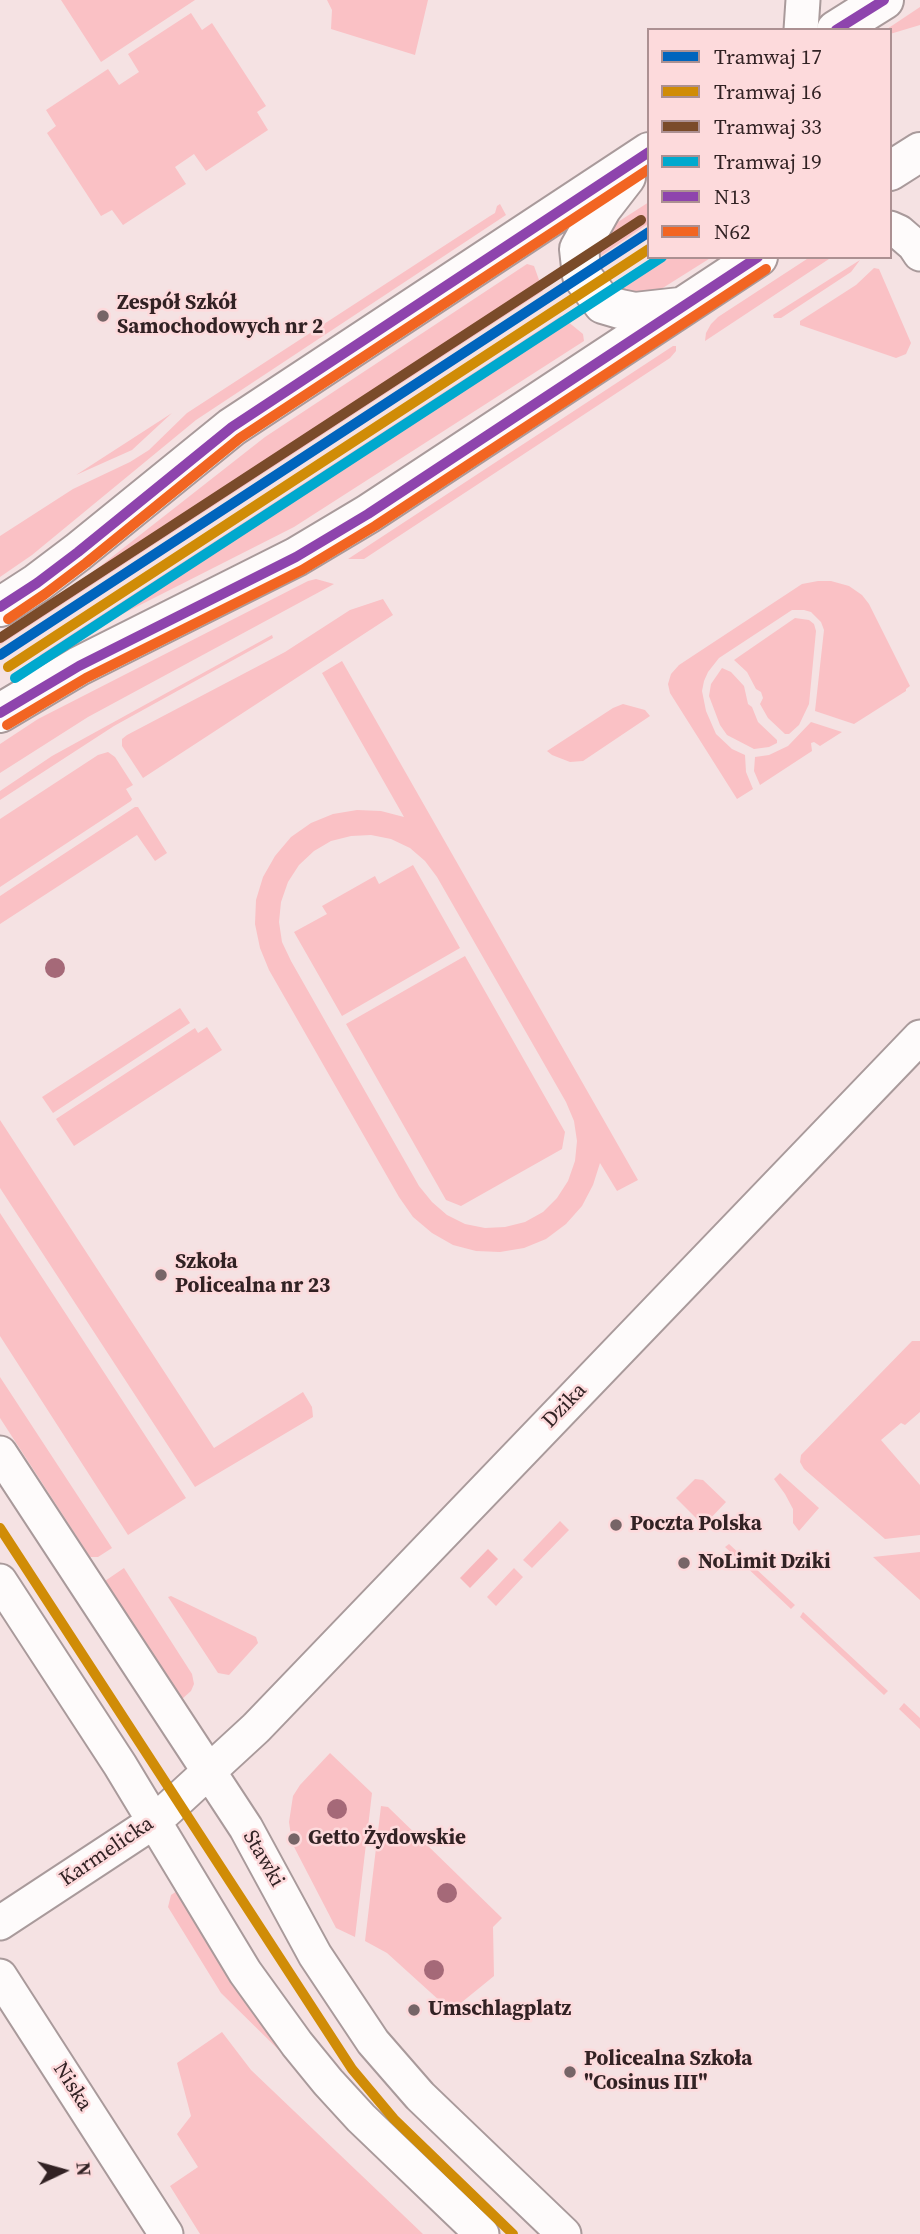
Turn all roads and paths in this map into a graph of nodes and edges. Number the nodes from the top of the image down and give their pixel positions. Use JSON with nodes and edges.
{"nodes":[{"id":1,"x":803,"y":0,"type":"edge"},
{"id":2,"x":884,"y":0,"type":"edge"},
{"id":3,"x":801,"y":28,"type":"edge"},
{"id":4,"x":839,"y":28,"type":"edge"},
{"id":5,"x":920,"y":152,"type":"edge"},
{"id":6,"x":645,"y":154,"type":"edge"},
{"id":7,"x":892,"y":170,"type":"edge"},
{"id":8,"x":892,"y":229,"type":"edge"},
{"id":9,"x":920,"y":254,"type":"edge"},
{"id":10,"x":755,"y":259,"type":"edge"},
{"id":11,"x":683,"y":306,"type":"junction"},
{"id":12,"x":0,"y":607,"type":"edge"},
{"id":13,"x":0,"y":713,"type":"edge"},
{"id":14,"x":920,"y":1037,"type":"edge"},
{"id":15,"x":0,"y":1453,"type":"edge"},
{"id":16,"x":0,"y":1581,"type":"edge"},
{"id":17,"x":208,"y":1772,"type":"junction"},
{"id":18,"x":155,"y":1821,"type":"junction"},
{"id":19,"x":0,"y":1923,"type":"edge"},
{"id":20,"x":0,"y":1976,"type":"edge"},
{"id":21,"x":166,"y":2234,"type":"edge"},
{"id":22,"x":482,"y":2234,"type":"edge"},
{"id":23,"x":564,"y":2234,"type":"edge"}],
"edges":[{"from":1,"to":3,"type":"street"},
{"from":2,"to":4,"type":"main road"},
{"from":5,"to":7,"type":"main road"},
{"from":6,"to":11,"type":"main road"},
{"from":6,"to":12,"type":"main road"},
{"from":8,"to":9,"type":"street"},
{"from":10,"to":11,"type":"main road"},
{"from":11,"to":13,"type":"main road"},
{"from":14,"to":17,"type":"street","name":"Dzika"},
{"from":15,"to":17,"type":"street","name":"Stawki"},
{"from":16,"to":18,"type":"street"},
{"from":17,"to":18,"type":"street","name":"Karmelicka"},
{"from":17,"to":23,"type":"street","name":"Stawki"},
{"from":18,"to":19,"type":"street","name":"Karmelicka"},
{"from":18,"to":22,"type":"street"},
{"from":20,"to":21,"type":"street","name":"Niska"}]}
